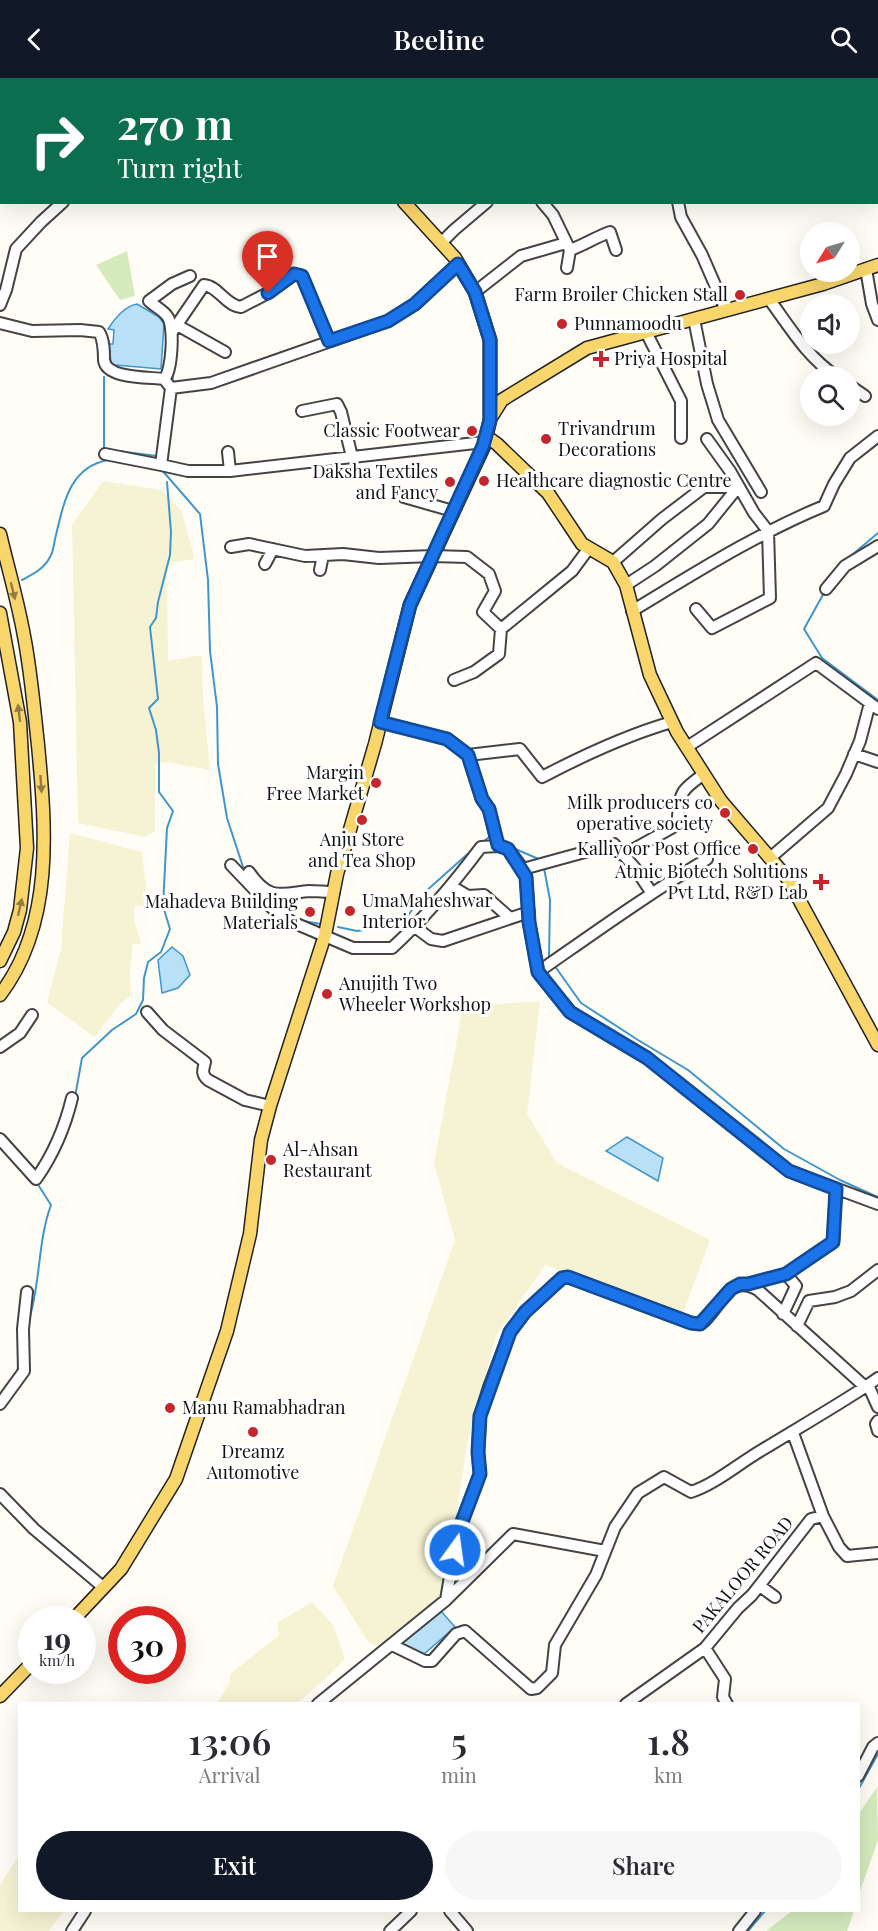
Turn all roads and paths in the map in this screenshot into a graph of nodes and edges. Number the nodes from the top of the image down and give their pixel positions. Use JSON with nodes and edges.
{"nodes":[{"id":1,"x":61,"y":204,"type":"edge"},
{"id":2,"x":406,"y":204,"type":"edge"},
{"id":3,"x":485,"y":204,"type":"edge"},
{"id":4,"x":544,"y":204,"type":"edge"},
{"id":5,"x":678,"y":204,"type":"edge"},
{"id":6,"x":441,"y":243,"type":"junction"},
{"id":7,"x":568,"y":247,"type":"junction"},
{"id":8,"x":616,"y":250,"type":"dead end"},
{"id":9,"x":458,"y":264,"type":"junction"},
{"id":10,"x":567,"y":268,"type":"dead end"},
{"id":11,"x":872,"y":268,"type":"edge"},
{"id":12,"x":190,"y":276,"type":"dead end"},
{"id":13,"x":475,"y":292,"type":"junction"},
{"id":14,"x":770,"y":298,"type":"junction"},
{"id":15,"x":0,"y":305,"type":"edge"},
{"id":16,"x":726,"y":310,"type":"junction"},
{"id":17,"x":694,"y":319,"type":"junction"},
{"id":18,"x":878,"y":320,"type":"edge"},
{"id":19,"x":0,"y":323,"type":"edge"},
{"id":20,"x":175,"y":329,"type":"junction"},
{"id":21,"x":646,"y":332,"type":"junction"},
{"id":22,"x":329,"y":341,"type":"junction"},
{"id":23,"x":225,"y":352,"type":"dead end"},
{"id":24,"x":821,"y":366,"type":"edge"},
{"id":25,"x":171,"y":386,"type":"junction"},
{"id":26,"x":860,"y":393,"type":"edge"},
{"id":27,"x":865,"y":396,"type":"dead end"},
{"id":28,"x":302,"y":411,"type":"dead end"},
{"id":29,"x":490,"y":420,"type":"junction"},
{"id":30,"x":878,"y":436,"type":"edge"},
{"id":31,"x":681,"y":438,"type":"dead end"},
{"id":32,"x":485,"y":439,"type":"junction"},
{"id":33,"x":707,"y":439,"type":"dead end"},
{"id":34,"x":228,"y":452,"type":"dead end"},
{"id":35,"x":105,"y":454,"type":"dead end"},
{"id":36,"x":352,"y":457,"type":"junction"},
{"id":37,"x":161,"y":465,"type":"junction"},
{"id":38,"x":230,"y":471,"type":"junction"},
{"id":39,"x":738,"y":487,"type":"junction"},
{"id":40,"x":761,"y":492,"type":"dead end"},
{"id":41,"x":404,"y":497,"type":"dead end"},
{"id":42,"x":453,"y":511,"type":"junction"},
{"id":43,"x":768,"y":531,"type":"junction"},
{"id":44,"x":0,"y":534,"type":"edge"},
{"id":45,"x":878,"y":546,"type":"edge"},
{"id":46,"x":231,"y":547,"type":"dead end"},
{"id":47,"x":589,"y":548,"type":"junction"},
{"id":48,"x":273,"y":549,"type":"junction"},
{"id":49,"x":323,"y":555,"type":"junction"},
{"id":50,"x":433,"y":556,"type":"junction"},
{"id":51,"x":613,"y":562,"type":"junction"},
{"id":52,"x":265,"y":564,"type":"dead end"},
{"id":53,"x":320,"y":570,"type":"dead end"},
{"id":54,"x":626,"y":585,"type":"junction"},
{"id":55,"x":826,"y":589,"type":"dead end"},
{"id":56,"x":696,"y":609,"type":"dead end"},
{"id":57,"x":632,"y":611,"type":"junction"},
{"id":58,"x":0,"y":613,"type":"edge"},
{"id":59,"x":501,"y":629,"type":"junction"},
{"id":60,"x":454,"y":680,"type":"dead end"},
{"id":61,"x":874,"y":706,"type":"edge"},
{"id":62,"x":380,"y":722,"type":"junction"},
{"id":63,"x":672,"y":722,"type":"junction"},
{"id":64,"x":687,"y":747,"type":"junction"},
{"id":65,"x":854,"y":754,"type":"junction"},
{"id":66,"x":468,"y":755,"type":"junction"},
{"id":67,"x":878,"y":762,"type":"edge"},
{"id":68,"x":704,"y":774,"type":"junction"},
{"id":69,"x":498,"y":845,"type":"junction"},
{"id":70,"x":623,"y":855,"type":"junction"},
{"id":71,"x":770,"y":858,"type":"junction"},
{"id":72,"x":707,"y":859,"type":"dead end"},
{"id":73,"x":231,"y":865,"type":"dead end"},
{"id":74,"x":523,"y":870,"type":"junction"},
{"id":75,"x":249,"y":872,"type":"dead end"},
{"id":76,"x":451,"y":886,"type":"junction"},
{"id":77,"x":334,"y":892,"type":"junction"},
{"id":78,"x":651,"y":892,"type":"junction"},
{"id":79,"x":529,"y":912,"type":"junction"},
{"id":80,"x":510,"y":918,"type":"junction"},
{"id":81,"x":415,"y":927,"type":"junction"},
{"id":82,"x":325,"y":935,"type":"junction"},
{"id":83,"x":0,"y":961,"type":"edge"},
{"id":84,"x":538,"y":972,"type":"junction"},
{"id":85,"x":0,"y":995,"type":"edge"},
{"id":86,"x":147,"y":1012,"type":"dead end"},
{"id":87,"x":32,"y":1015,"type":"dead end"},
{"id":88,"x":878,"y":1045,"type":"edge"},
{"id":89,"x":0,"y":1047,"type":"edge"},
{"id":90,"x":72,"y":1098,"type":"dead end"},
{"id":91,"x":270,"y":1106,"type":"junction"},
{"id":92,"x":0,"y":1139,"type":"edge"},
{"id":93,"x":836,"y":1189,"type":"junction"},
{"id":94,"x":878,"y":1204,"type":"edge"},
{"id":95,"x":878,"y":1270,"type":"edge"},
{"id":96,"x":786,"y":1274,"type":"junction"},
{"id":97,"x":748,"y":1284,"type":"junction"},
{"id":98,"x":27,"y":1292,"type":"dead end"},
{"id":99,"x":783,"y":1314,"type":"junction"},
{"id":100,"x":797,"y":1326,"type":"junction"},
{"id":101,"x":878,"y":1377,"type":"edge"},
{"id":102,"x":868,"y":1385,"type":"junction"},
{"id":103,"x":0,"y":1404,"type":"edge"},
{"id":104,"x":878,"y":1407,"type":"edge"},
{"id":105,"x":878,"y":1421,"type":"edge"},
{"id":106,"x":878,"y":1431,"type":"edge"},
{"id":107,"x":793,"y":1432,"type":"junction"},
{"id":108,"x":0,"y":1494,"type":"edge"},
{"id":109,"x":823,"y":1516,"type":"junction"},
{"id":110,"x":605,"y":1551,"type":"junction"},
{"id":111,"x":878,"y":1552,"type":"edge"},
{"id":112,"x":759,"y":1586,"type":"junction"},
{"id":113,"x":103,"y":1587,"type":"junction"},
{"id":114,"x":774,"y":1597,"type":"dead end"},
{"id":115,"x":446,"y":1600,"type":"junction"},
{"id":116,"x":86,"y":1606,"type":"edge"},
{"id":117,"x":392,"y":1645,"type":"junction"},
{"id":118,"x":705,"y":1648,"type":"junction"},
{"id":119,"x":18,"y":1677,"type":"edge"},
{"id":120,"x":0,"y":1696,"type":"edge"},
{"id":121,"x":321,"y":1702,"type":"edge"},
{"id":122,"x":629,"y":1702,"type":"edge"},
{"id":123,"x":726,"y":1702,"type":"edge"},
{"id":124,"x":878,"y":1743,"type":"edge"},
{"id":125,"x":860,"y":1772,"type":"edge"},
{"id":126,"x":84,"y":1912,"type":"edge"},
{"id":127,"x":410,"y":1912,"type":"edge"},
{"id":128,"x":451,"y":1912,"type":"edge"},
{"id":129,"x":754,"y":1912,"type":"edge"},
{"id":130,"x":72,"y":1931,"type":"edge"},
{"id":131,"x":390,"y":1931,"type":"edge"},
{"id":132,"x":467,"y":1931,"type":"edge"},
{"id":133,"x":739,"y":1931,"type":"edge"}],
"edges":[{"from":1,"to":15,"type":"street"},
{"from":2,"to":6,"type":"main road"},
{"from":3,"to":6,"type":"street"},
{"from":4,"to":7,"type":"street"},
{"from":5,"to":16,"type":"street"},
{"from":6,"to":9,"type":"main road"},
{"from":7,"to":8,"type":"street"},
{"from":7,"to":10,"type":"street"},
{"from":7,"to":13,"type":"street"},
{"from":9,"to":13,"type":"main road"},
{"from":9,"to":22,"type":"street"},
{"from":11,"to":14,"type":"main road"},
{"from":11,"to":18,"type":"street"},
{"from":12,"to":20,"type":"street"},
{"from":13,"to":29,"type":"main road"},
{"from":14,"to":16,"type":"main road"},
{"from":14,"to":24,"type":"street"},
{"from":16,"to":17,"type":"main road"},
{"from":17,"to":21,"type":"main road"},
{"from":17,"to":40,"type":"street"},
{"from":19,"to":25,"type":"street"},
{"from":20,"to":22,"type":"street"},
{"from":20,"to":23,"type":"street"},
{"from":20,"to":25,"type":"street"},
{"from":21,"to":29,"type":"main road"},
{"from":21,"to":31,"type":"street"},
{"from":22,"to":25,"type":"street"},
{"from":25,"to":37,"type":"street"},
{"from":26,"to":27,"type":"street"},
{"from":28,"to":36,"type":"street"},
{"from":29,"to":32,"type":"main road"},
{"from":30,"to":43,"type":"street"},
{"from":32,"to":36,"type":"street"},
{"from":32,"to":42,"type":"main road"},
{"from":32,"to":47,"type":"main road"},
{"from":33,"to":39,"type":"street"},
{"from":34,"to":38,"type":"street"},
{"from":35,"to":37,"type":"street"},
{"from":36,"to":38,"type":"street"},
{"from":37,"to":38,"type":"street"},
{"from":39,"to":43,"type":"street"},
{"from":39,"to":51,"type":"street"},
{"from":39,"to":54,"type":"street"},
{"from":41,"to":42,"type":"street"},
{"from":42,"to":50,"type":"main road"},
{"from":43,"to":56,"type":"street"},
{"from":43,"to":57,"type":"street"},
{"from":44,"to":85,"type":"main road","one_way":true},
{"from":45,"to":55,"type":"street"},
{"from":46,"to":48,"type":"street"},
{"from":47,"to":51,"type":"main road"},
{"from":47,"to":59,"type":"street"},
{"from":48,"to":49,"type":"street"},
{"from":48,"to":52,"type":"street"},
{"from":49,"to":50,"type":"street"},
{"from":49,"to":53,"type":"street"},
{"from":50,"to":59,"type":"street"},
{"from":50,"to":62,"type":"main road"},
{"from":51,"to":54,"type":"main road"},
{"from":54,"to":57,"type":"main road"},
{"from":57,"to":63,"type":"main road"},
{"from":83,"to":58,"type":"main road","one_way":true},
{"from":59,"to":60,"type":"street"},
{"from":61,"to":64,"type":"street"},
{"from":61,"to":65,"type":"street"},
{"from":62,"to":66,"type":"street"},
{"from":62,"to":77,"type":"main road"},
{"from":63,"to":64,"type":"main road"},
{"from":63,"to":66,"type":"street"},
{"from":64,"to":68,"type":"main road"},
{"from":65,"to":67,"type":"street"},
{"from":65,"to":71,"type":"street"},
{"from":66,"to":69,"type":"street"},
{"from":68,"to":70,"type":"street"},
{"from":68,"to":71,"type":"main road"},
{"from":69,"to":74,"type":"street"},
{"from":69,"to":76,"type":"street"},
{"from":70,"to":74,"type":"street"},
{"from":70,"to":78,"type":"street"},
{"from":71,"to":88,"type":"main road"},
{"from":72,"to":78,"type":"street"},
{"from":73,"to":82,"type":"street"},
{"from":74,"to":79,"type":"street"},
{"from":75,"to":77,"type":"street"},
{"from":76,"to":80,"type":"street"},
{"from":76,"to":81,"type":"street"},
{"from":77,"to":82,"type":"main road"},
{"from":78,"to":84,"type":"street"},
{"from":79,"to":80,"type":"street"},
{"from":79,"to":84,"type":"street"},
{"from":80,"to":81,"type":"street"},
{"from":81,"to":82,"type":"street"},
{"from":82,"to":91,"type":"main road"},
{"from":84,"to":93,"type":"street"},
{"from":86,"to":91,"type":"street"},
{"from":87,"to":89,"type":"street"},
{"from":90,"to":92,"type":"street"},
{"from":91,"to":113,"type":"main road"},
{"from":93,"to":94,"type":"street"},
{"from":93,"to":96,"type":"street"},
{"from":95,"to":100,"type":"street"},
{"from":96,"to":97,"type":"street"},
{"from":96,"to":99,"type":"street"},
{"from":97,"to":99,"type":"street"},
{"from":97,"to":115,"type":"street"},
{"from":98,"to":103,"type":"street"},
{"from":99,"to":100,"type":"street"},
{"from":100,"to":102,"type":"street"},
{"from":101,"to":102,"type":"street"},
{"from":102,"to":104,"type":"street"},
{"from":102,"to":107,"type":"street"},
{"from":105,"to":106,"type":"street"},
{"from":107,"to":109,"type":"street"},
{"from":107,"to":110,"type":"street"},
{"from":108,"to":113,"type":"street"},
{"from":109,"to":111,"type":"street","name":"PAKALOOR ROAD"},
{"from":109,"to":112,"type":"street","name":"PAKALOOR ROAD"},
{"from":110,"to":115,"type":"street"},
{"from":110,"to":117,"type":"street"},
{"from":112,"to":114,"type":"street"},
{"from":112,"to":118,"type":"street","name":"PAKALOOR ROAD"},
{"from":113,"to":116,"type":"main road"},
{"from":115,"to":117,"type":"street"},
{"from":117,"to":121,"type":"street"},
{"from":118,"to":122,"type":"street","name":"PAKALOOR ROAD"},
{"from":118,"to":123,"type":"street"},
{"from":119,"to":120,"type":"main road"},
{"from":124,"to":125,"type":"street"},
{"from":126,"to":130,"type":"street"},
{"from":127,"to":131,"type":"street"},
{"from":128,"to":132,"type":"street"},
{"from":129,"to":133,"type":"street"}]}
